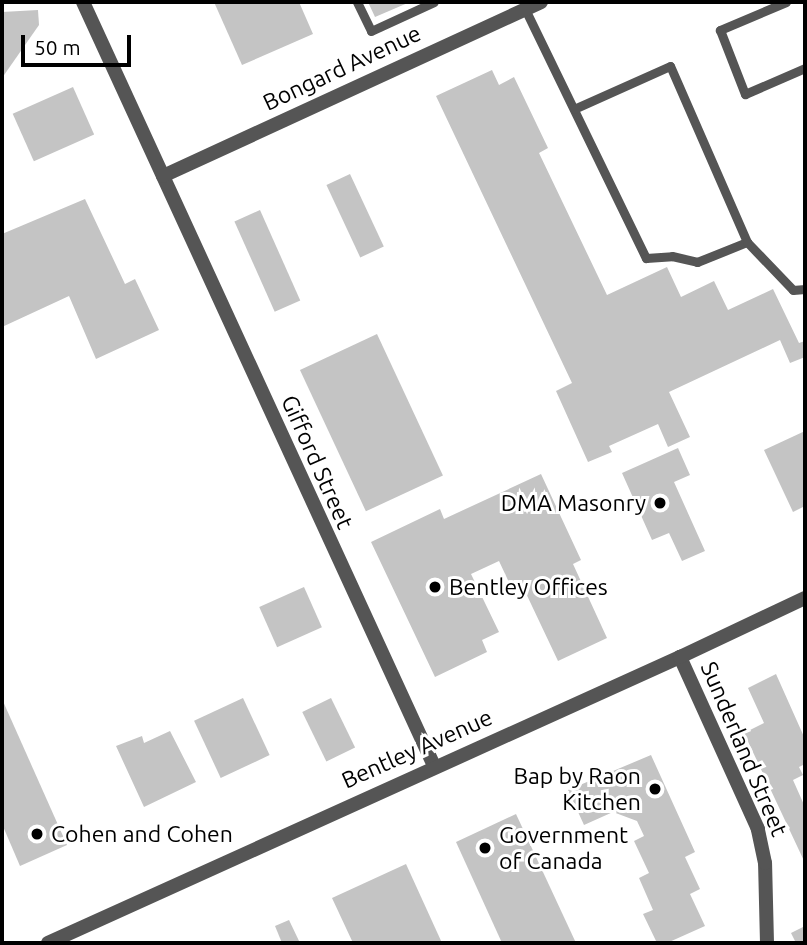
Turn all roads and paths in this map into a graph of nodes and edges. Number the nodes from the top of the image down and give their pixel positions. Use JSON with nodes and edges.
{"nodes":[{"id":1,"x":83,"y":2,"type":"edge"},
{"id":2,"x":357,"y":2,"type":"edge"},
{"id":3,"x":434,"y":2,"type":"edge"},
{"id":4,"x":541,"y":2,"type":"edge"},
{"id":5,"x":786,"y":2,"type":"edge"},
{"id":6,"x":525,"y":9,"type":"junction"},
{"id":7,"x":805,"y":68,"type":"edge"},
{"id":8,"x":574,"y":109,"type":"junction"},
{"id":9,"x":163,"y":176,"type":"junction"},
{"id":10,"x":747,"y":242,"type":"junction"},
{"id":11,"x":805,"y":289,"type":"edge"},
{"id":12,"x":805,"y":598,"type":"edge"},
{"id":13,"x":680,"y":657,"type":"junction"},
{"id":14,"x":434,"y":765,"type":"junction"},
{"id":15,"x":48,"y":943,"type":"edge"},
{"id":16,"x":767,"y":943,"type":"edge"}],
"edges":[{"from":1,"to":9,"type":"street","name":"Gifford Street"},
{"from":2,"to":3,"type":"lane"},
{"from":4,"to":6,"type":"street","name":"Bongard Avenue"},
{"from":5,"to":7,"type":"lane"},
{"from":6,"to":8,"type":"lane"},
{"from":6,"to":9,"type":"street","name":"Bongard Avenue"},
{"from":8,"to":10,"type":"lane"},
{"from":8,"to":10,"type":"lane"},
{"from":9,"to":14,"type":"street","name":"Gifford Street"},
{"from":10,"to":11,"type":"lane"},
{"from":12,"to":13,"type":"street","name":"Bentley Avenue"},
{"from":13,"to":14,"type":"street","name":"Bentley Avenue"},
{"from":13,"to":16,"type":"street","name":"Sunderland Street"},
{"from":14,"to":15,"type":"street","name":"Bentley Avenue"}]}
